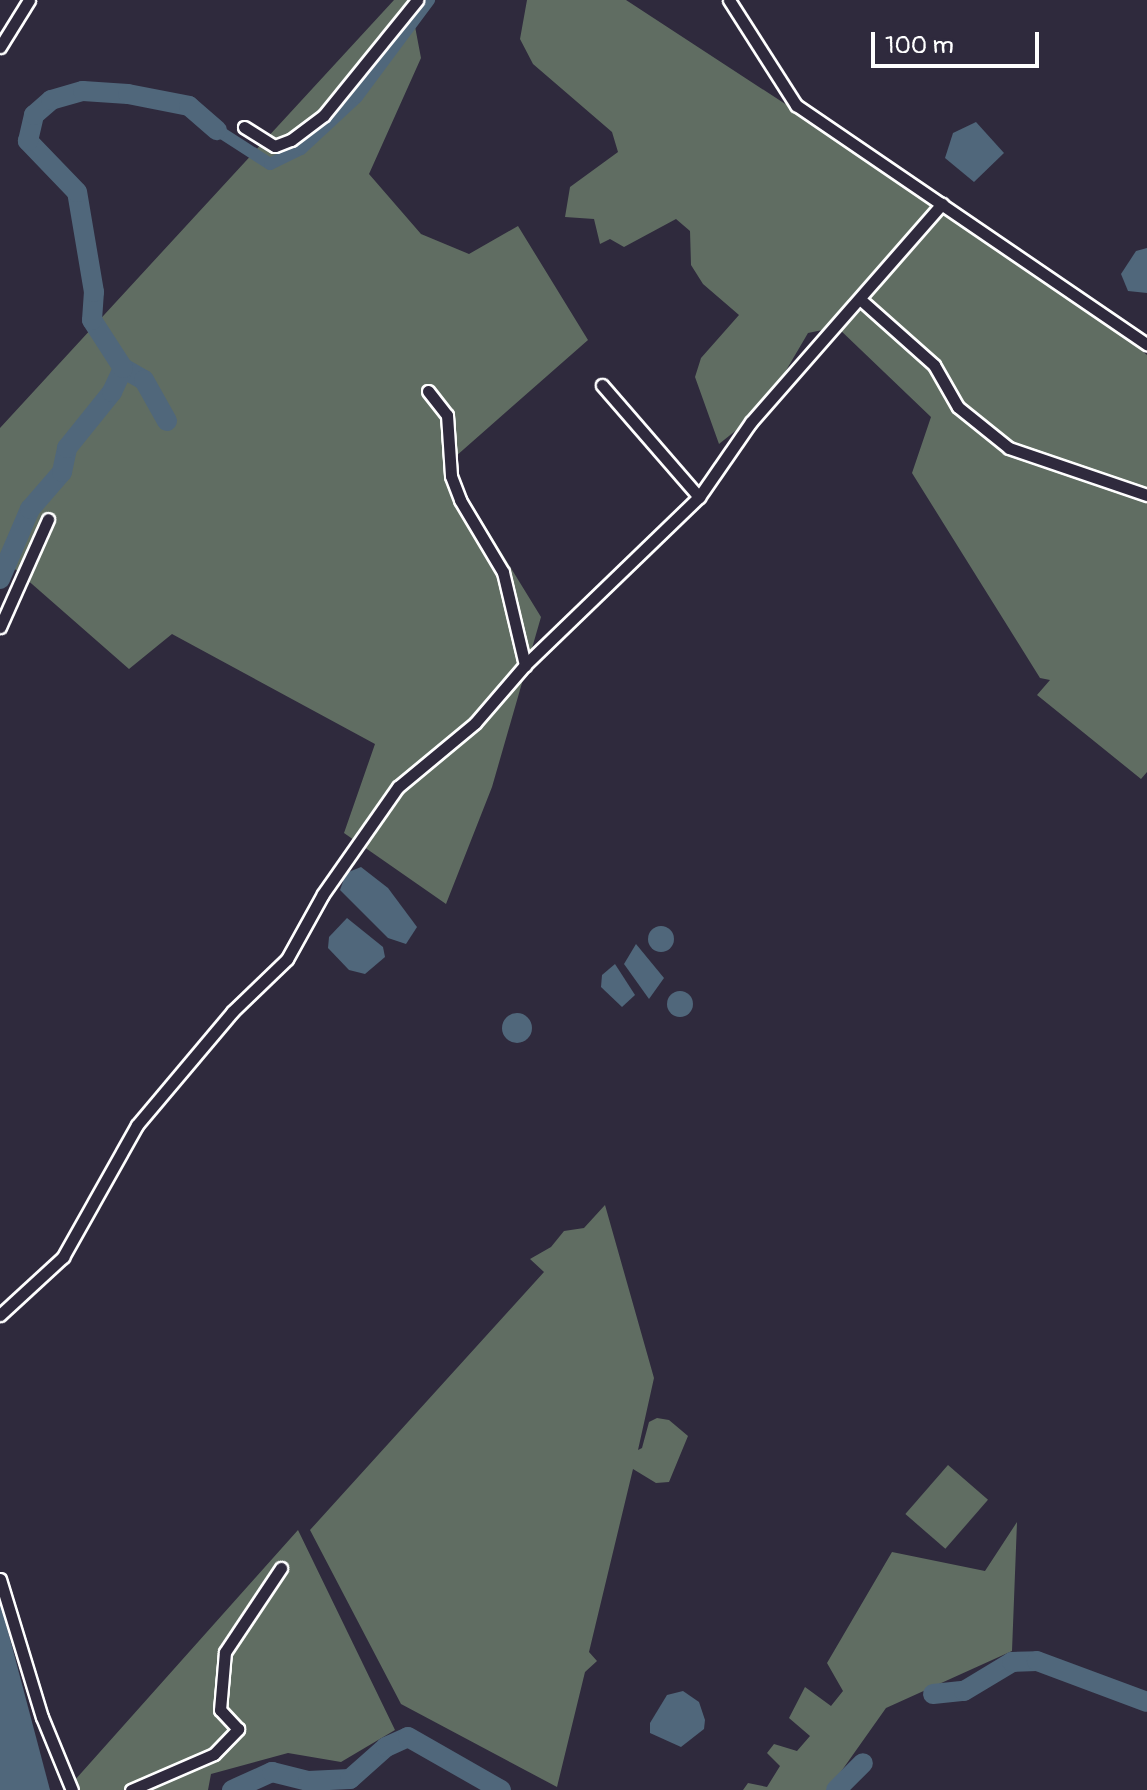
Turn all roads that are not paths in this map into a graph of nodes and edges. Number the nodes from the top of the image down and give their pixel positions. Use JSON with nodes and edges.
{"nodes":[{"id":1,"x":29,"y":0,"type":"edge"},
{"id":2,"x":417,"y":0,"type":"edge"},
{"id":3,"x":729,"y":0,"type":"edge"},
{"id":4,"x":0,"y":47,"type":"edge"},
{"id":5,"x":244,"y":127,"type":"dead end"},
{"id":6,"x":942,"y":204,"type":"junction"},
{"id":7,"x":861,"y":300,"type":"junction"},
{"id":8,"x":1147,"y":344,"type":"edge"},
{"id":9,"x":602,"y":385,"type":"dead end"},
{"id":10,"x":428,"y":391,"type":"dead end"},
{"id":11,"x":1147,"y":495,"type":"edge"},
{"id":12,"x":699,"y":497,"type":"junction"},
{"id":13,"x":48,"y":519,"type":"dead end"},
{"id":14,"x":0,"y":627,"type":"edge"},
{"id":15,"x":525,"y":665,"type":"junction"},
{"id":16,"x":0,"y":1315,"type":"edge"},
{"id":17,"x":281,"y":1568,"type":"dead end"},
{"id":18,"x":0,"y":1579,"type":"edge"},
{"id":19,"x":72,"y":1790,"type":"edge"},
{"id":20,"x":131,"y":1790,"type":"edge"}],
"edges":[{"from":1,"to":4,"type":"street"},
{"from":2,"to":5,"type":"street"},
{"from":3,"to":6,"type":"street"},
{"from":6,"to":7,"type":"street"},
{"from":6,"to":8,"type":"street"},
{"from":7,"to":11,"type":"street"},
{"from":7,"to":12,"type":"street"},
{"from":9,"to":12,"type":"street"},
{"from":10,"to":15,"type":"street"},
{"from":12,"to":15,"type":"street"},
{"from":13,"to":14,"type":"street"},
{"from":15,"to":16,"type":"street"},
{"from":17,"to":20,"type":"street"},
{"from":18,"to":19,"type":"street"}]}
